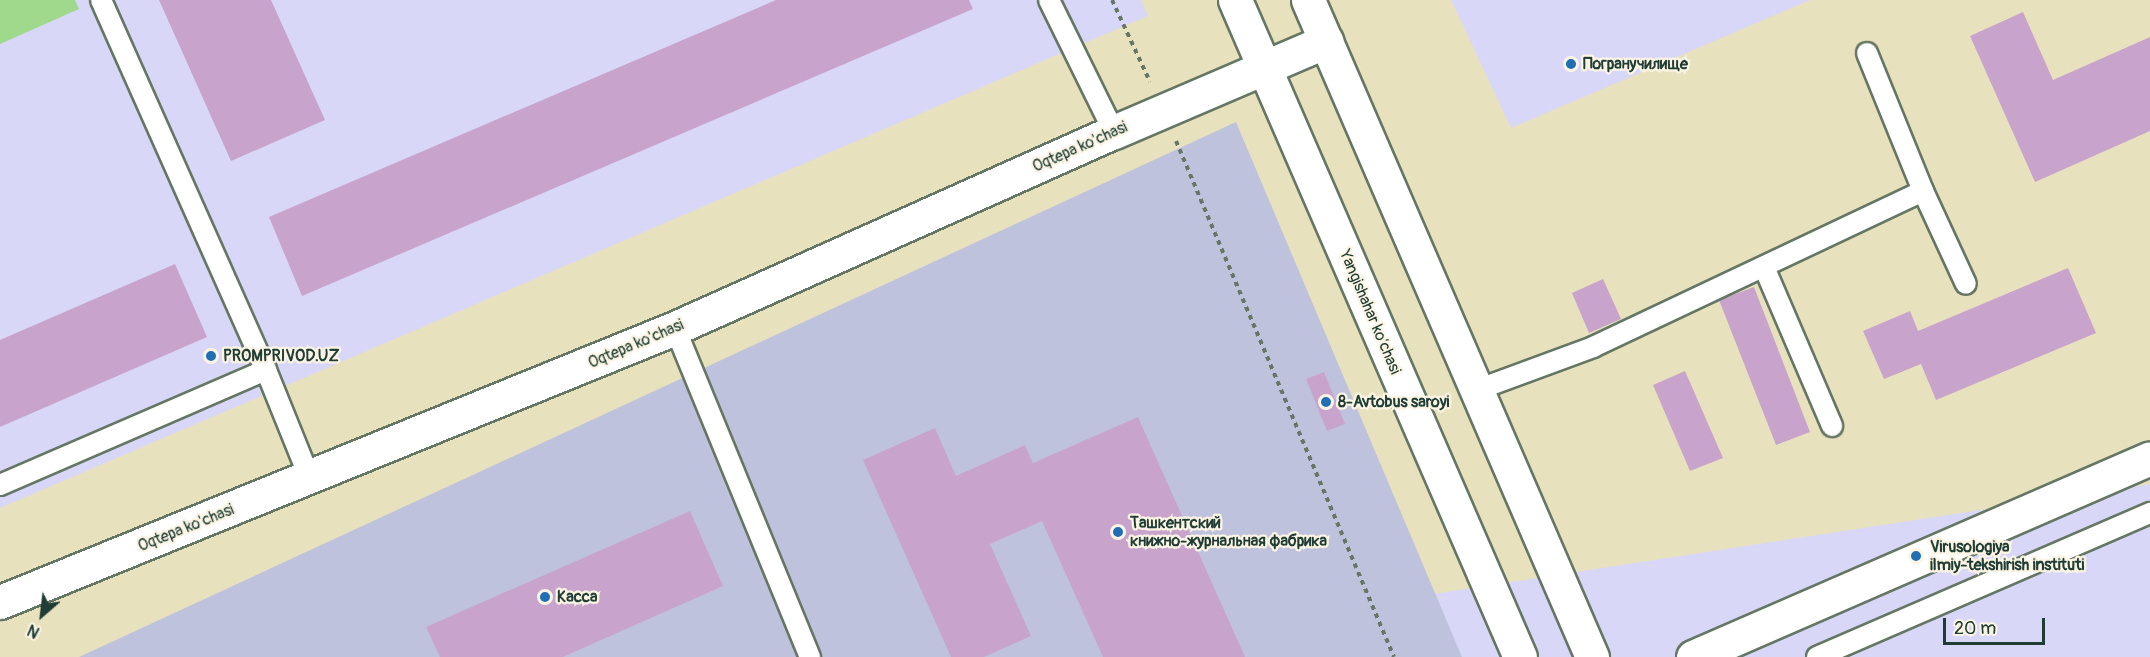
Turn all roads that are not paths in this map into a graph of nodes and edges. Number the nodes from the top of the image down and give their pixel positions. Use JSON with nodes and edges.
{"nodes":[{"id":1,"x":101,"y":0,"type":"edge"},
{"id":2,"x":1049,"y":0,"type":"edge"},
{"id":3,"x":1235,"y":0,"type":"edge"},
{"id":4,"x":1308,"y":0,"type":"edge"},
{"id":5,"x":1326,"y":41,"type":"junction"},
{"id":6,"x":1867,"y":53,"type":"dead end"},
{"id":7,"x":1264,"y":67,"type":"junction"},
{"id":8,"x":1114,"y":132,"type":"junction"},
{"id":9,"x":1923,"y":191,"type":"junction"},
{"id":10,"x":1764,"y":267,"type":"junction"},
{"id":11,"x":1966,"y":284,"type":"dead end"},
{"id":12,"x":675,"y":328,"type":"junction"},
{"id":13,"x":266,"y":370,"type":"junction"},
{"id":14,"x":1477,"y":390,"type":"junction"},
{"id":15,"x":1832,"y":426,"type":"dead end"},
{"id":16,"x":2150,"y":458,"type":"edge"},
{"id":17,"x":310,"y":479,"type":"junction"},
{"id":18,"x":0,"y":485,"type":"edge"},
{"id":19,"x":2150,"y":513,"type":"edge"},
{"id":20,"x":0,"y":602,"type":"edge"},
{"id":21,"x":810,"y":657,"type":"edge"},
{"id":22,"x":1520,"y":657,"type":"edge"},
{"id":23,"x":1592,"y":657,"type":"edge"},
{"id":24,"x":1693,"y":657,"type":"edge"},
{"id":25,"x":1817,"y":657,"type":"edge"}],
"edges":[{"from":1,"to":13,"type":"lane"},
{"from":2,"to":8,"type":"lane"},
{"from":3,"to":7,"type":"street","name":"Yangishahar ko‘chasi"},
{"from":4,"to":5,"type":"street"},
{"from":5,"to":7,"type":"street","name":"Oqtepa ko'chasi"},
{"from":5,"to":14,"type":"street"},
{"from":6,"to":9,"type":"lane"},
{"from":7,"to":8,"type":"street","name":"Oqtepa ko'chasi"},
{"from":7,"to":22,"type":"street","name":"Yangishahar ko‘chasi"},
{"from":8,"to":12,"type":"street","name":"Oqtepa ko'chasi"},
{"from":9,"to":10,"type":"lane"},
{"from":9,"to":11,"type":"lane"},
{"from":10,"to":14,"type":"lane"},
{"from":10,"to":15,"type":"lane"},
{"from":12,"to":17,"type":"street","name":"Oqtepa ko'chasi"},
{"from":12,"to":21,"type":"lane"},
{"from":13,"to":17,"type":"lane"},
{"from":13,"to":18,"type":"lane"},
{"from":14,"to":23,"type":"street"},
{"from":16,"to":24,"type":"street"},
{"from":17,"to":20,"type":"street","name":"Oqtepa ko'chasi"},
{"from":19,"to":25,"type":"lane"}]}
